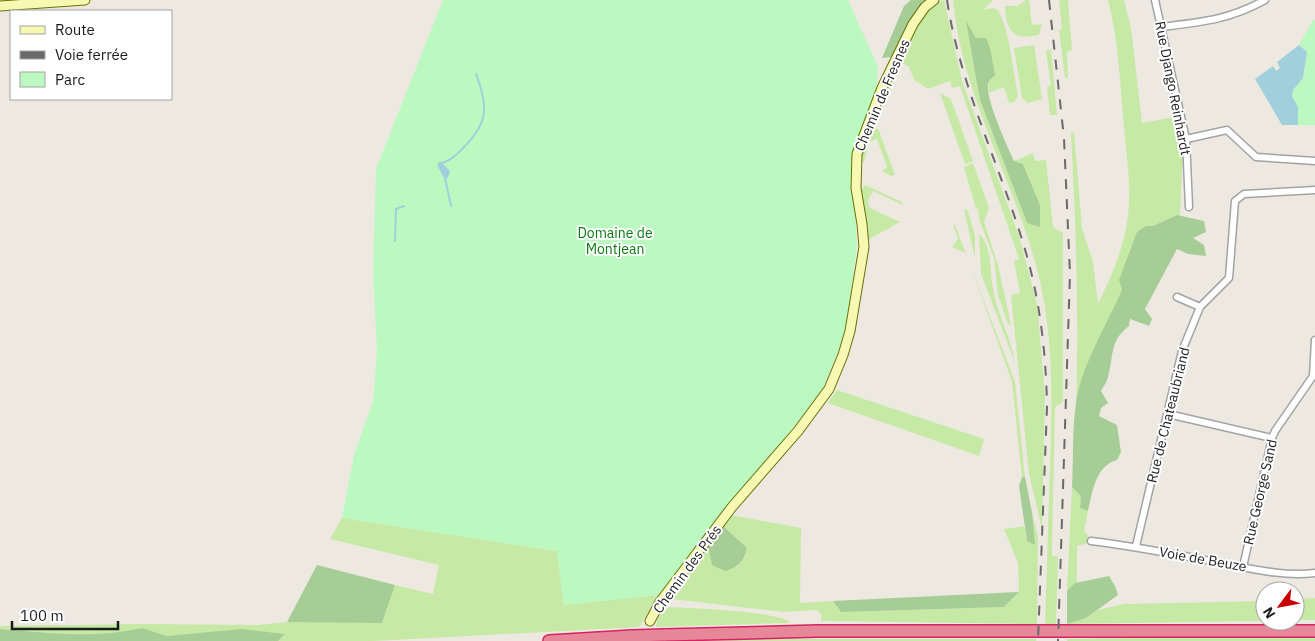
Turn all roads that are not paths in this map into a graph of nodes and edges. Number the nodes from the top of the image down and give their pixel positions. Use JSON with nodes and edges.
{"nodes":[{"id":1,"x":85,"y":0,"type":"edge"},
{"id":2,"x":934,"y":0,"type":"edge"},
{"id":3,"x":1155,"y":0,"type":"edge"},
{"id":4,"x":1265,"y":0,"type":"edge"},
{"id":5,"x":0,"y":6,"type":"edge"},
{"id":6,"x":1161,"y":27,"type":"junction"},
{"id":7,"x":1186,"y":139,"type":"junction"},
{"id":8,"x":1315,"y":161,"type":"edge"},
{"id":9,"x":1315,"y":190,"type":"edge"},
{"id":10,"x":1189,"y":207,"type":"dead end"},
{"id":11,"x":1177,"y":297,"type":"dead end"},
{"id":12,"x":1200,"y":307,"type":"junction"},
{"id":13,"x":1315,"y":340,"type":"edge"},
{"id":14,"x":1314,"y":376,"type":"edge"},
{"id":15,"x":1168,"y":414,"type":"junction"},
{"id":16,"x":1272,"y":438,"type":"junction"},
{"id":17,"x":724,"y":517,"type":"joint"},
{"id":18,"x":1091,"y":541,"type":"dead end"},
{"id":19,"x":1136,"y":546,"type":"junction"},
{"id":20,"x":1243,"y":567,"type":"junction"},
{"id":21,"x":1315,"y":573,"type":"edge"},
{"id":22,"x":650,"y":621,"type":"dead end"},
{"id":23,"x":1315,"y":631,"type":"edge"},
{"id":24,"x":549,"y":641,"type":"edge"}],
"edges":[{"from":1,"to":5,"type":"street"},
{"from":2,"to":17,"type":"street","name":"Chemin de Fresnes"},
{"from":3,"to":6,"type":"street","name":"Rue Django Reinhardt"},
{"from":4,"to":6,"type":"street"},
{"from":6,"to":7,"type":"street","name":"Rue Django Reinhardt"},
{"from":7,"to":8,"type":"street"},
{"from":7,"to":10,"type":"street","name":"Rue Django Reinhardt"},
{"from":9,"to":12,"type":"street","name":"Rue de Chateaubriand"},
{"from":11,"to":12,"type":"street"},
{"from":12,"to":15,"type":"street","name":"Rue de Chateaubriand"},
{"from":13,"to":14,"type":"street","name":"Rue George Sand"},
{"from":14,"to":16,"type":"street","name":"Rue George Sand"},
{"from":15,"to":16,"type":"street"},
{"from":15,"to":19,"type":"street","name":"Rue de Chateaubriand"},
{"from":16,"to":20,"type":"street","name":"Rue George Sand"},
{"from":17,"to":22,"type":"street","name":"Chemin des Prés"},
{"from":18,"to":19,"type":"street","name":"Voie de Beuze"},
{"from":19,"to":20,"type":"street","name":"Voie de Beuze"},
{"from":20,"to":21,"type":"street","name":"Voie de Beuze"},
{"from":23,"to":24,"type":"highway","bridge":true}]}
